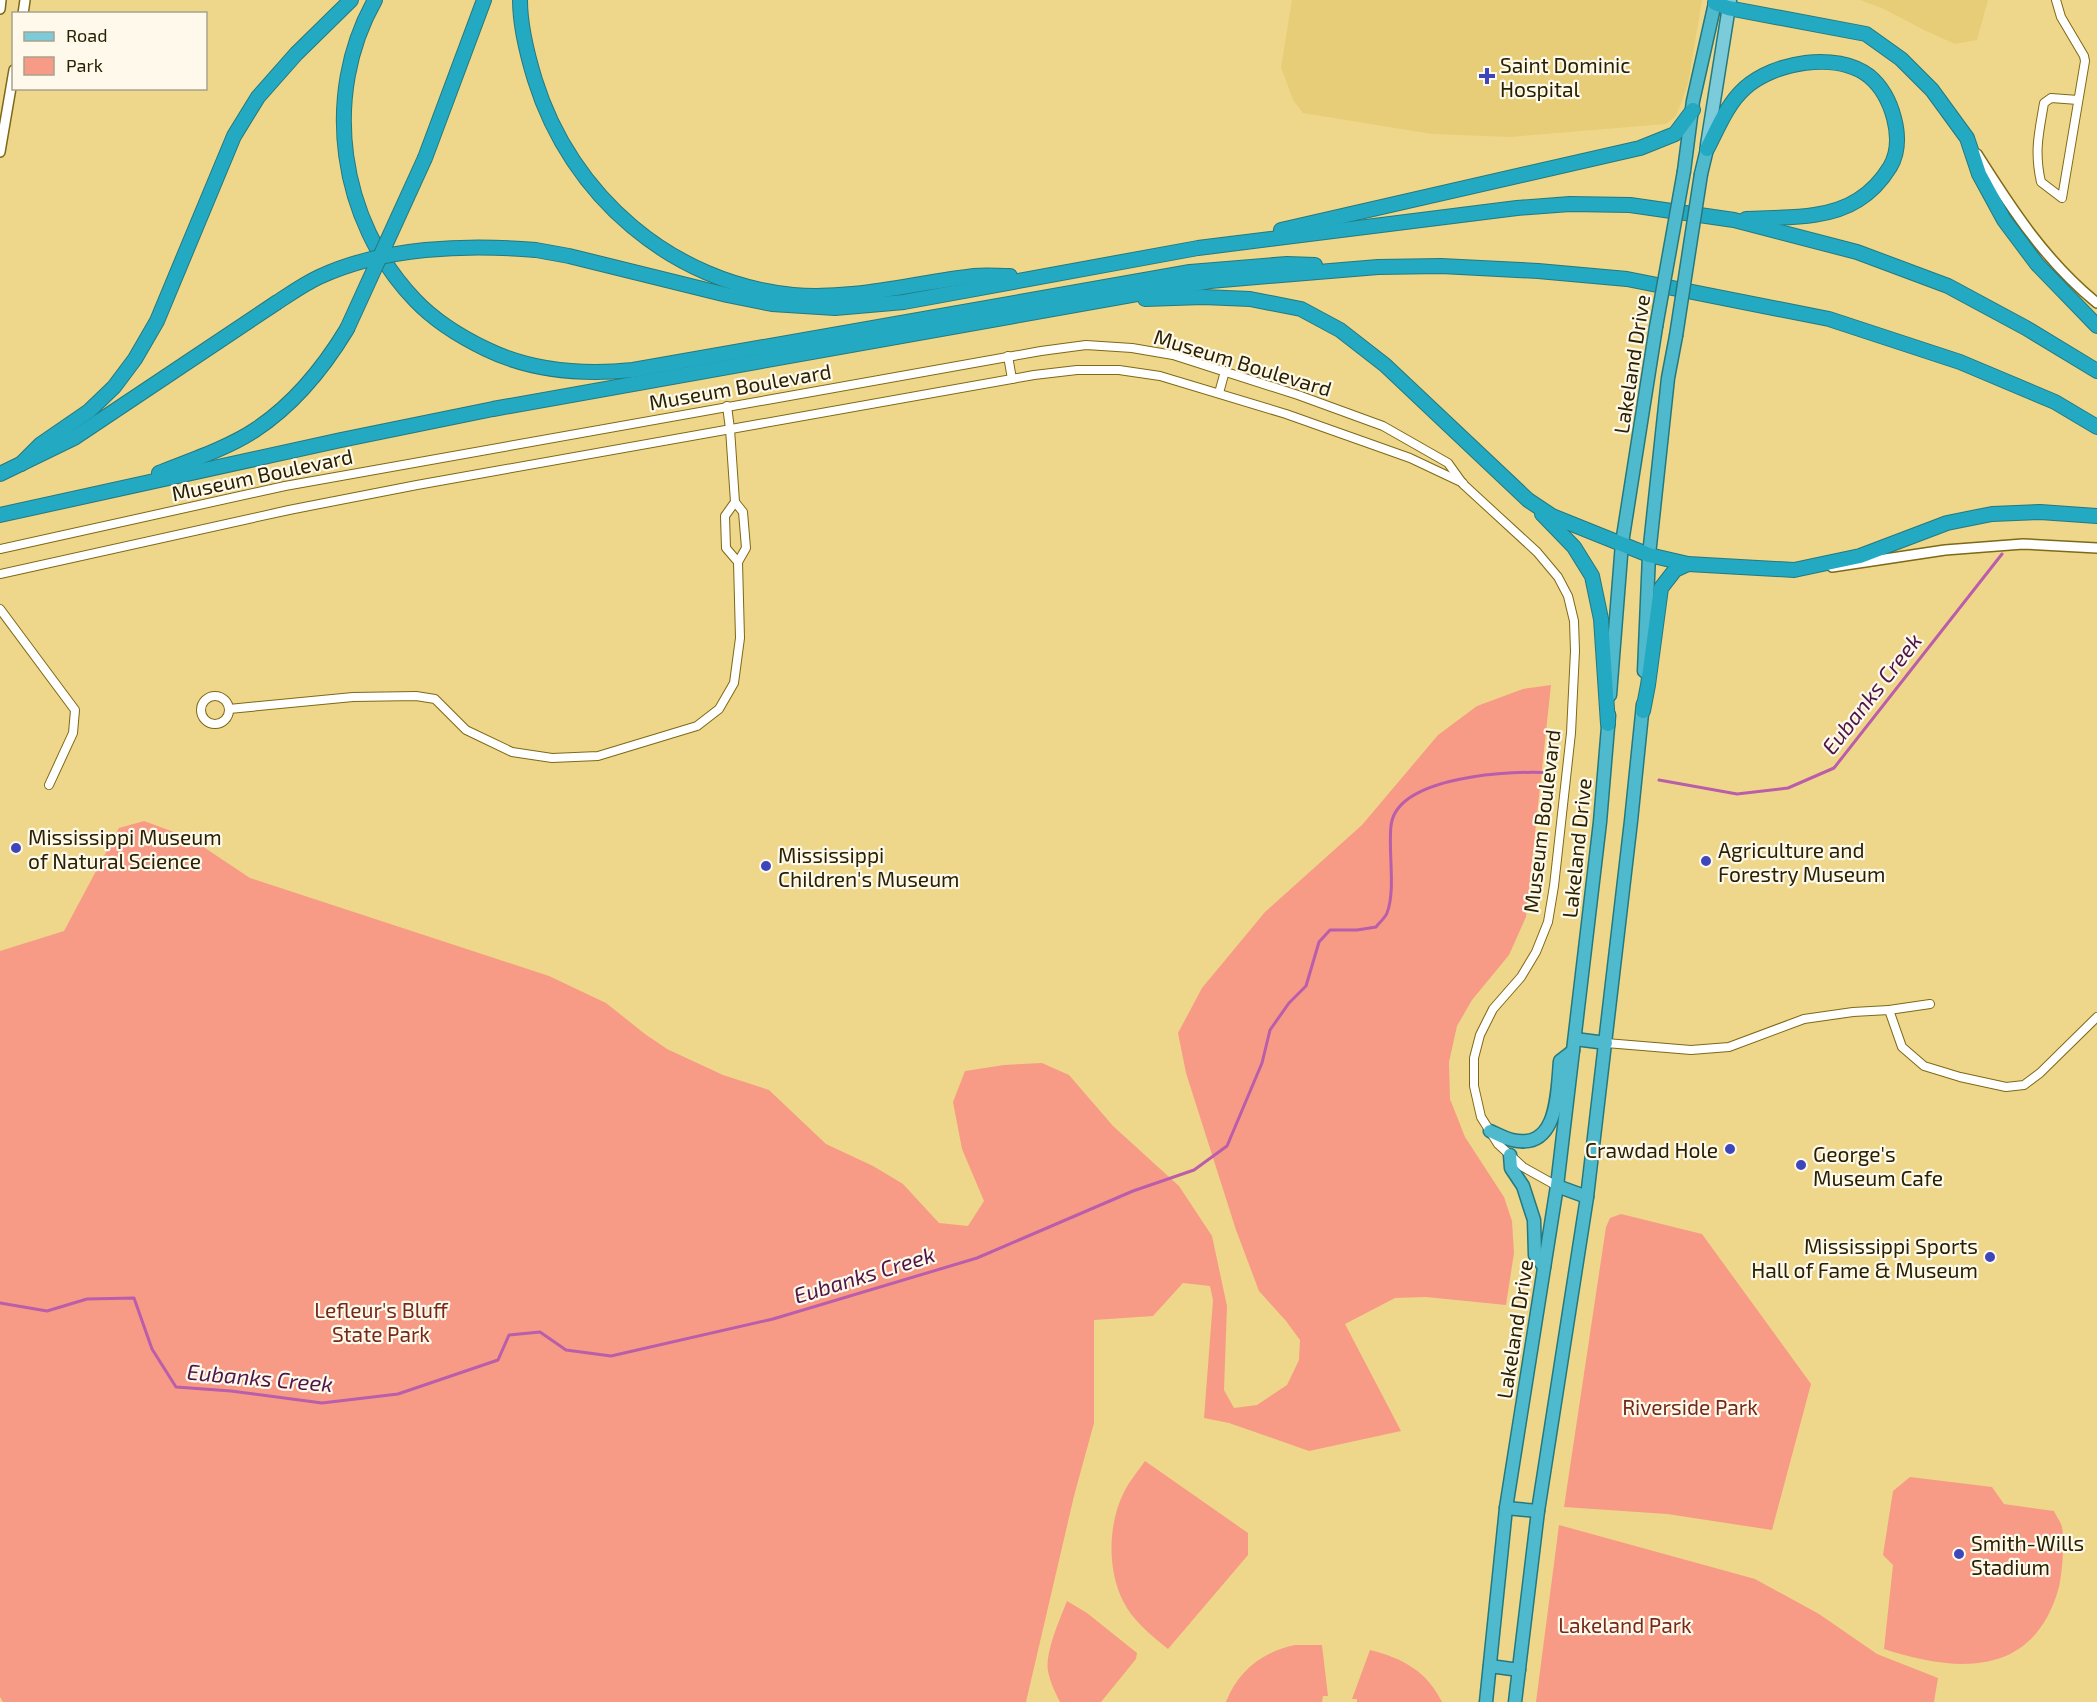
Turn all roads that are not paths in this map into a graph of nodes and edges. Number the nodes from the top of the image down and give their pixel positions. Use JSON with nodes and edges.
{"nodes":[{"id":1,"x":1,"y":0,"type":"edge"},
{"id":2,"x":351,"y":0,"type":"edge"},
{"id":3,"x":375,"y":0,"type":"edge"},
{"id":4,"x":484,"y":0,"type":"edge"},
{"id":5,"x":520,"y":0,"type":"edge"},
{"id":6,"x":2056,"y":0,"type":"edge"},
{"id":7,"x":1715,"y":1,"type":"edge"},
{"id":8,"x":1729,"y":4,"type":"edge"},
{"id":9,"x":0,"y":9,"type":"edge"},
{"id":10,"x":12,"y":79,"type":"edge"},
{"id":11,"x":2078,"y":100,"type":"junction"},
{"id":12,"x":1693,"y":110,"type":"junction"},
{"id":13,"x":2,"y":124,"type":"edge"},
{"id":14,"x":1967,"y":138,"type":"junction"},
{"id":15,"x":1707,"y":149,"type":"junction"},
{"id":16,"x":0,"y":152,"type":"edge"},
{"id":17,"x":1734,"y":220,"type":"junction"},
{"id":18,"x":1198,"y":248,"type":"junction"},
{"id":19,"x":1378,"y":267,"type":"junction"},
{"id":20,"x":1046,"y":275,"type":"junction"},
{"id":21,"x":1098,"y":301,"type":"junction"},
{"id":22,"x":2097,"y":303,"type":"edge"},
{"id":23,"x":2097,"y":326,"type":"edge"},
{"id":24,"x":1008,"y":356,"type":"junction"},
{"id":25,"x":1225,"y":371,"type":"junction"},
{"id":26,"x":2097,"y":371,"type":"edge"},
{"id":27,"x":1012,"y":379,"type":"junction"},
{"id":28,"x":1219,"y":393,"type":"junction"},
{"id":29,"x":727,"y":406,"type":"junction"},
{"id":30,"x":2097,"y":427,"type":"edge"},
{"id":31,"x":730,"y":429,"type":"junction"},
{"id":32,"x":21,"y":464,"type":"junction"},
{"id":33,"x":0,"y":474,"type":"edge"},
{"id":34,"x":1463,"y":484,"type":"junction"},
{"id":35,"x":123,"y":488,"type":"junction"},
{"id":36,"x":1528,"y":500,"type":"junction"},
{"id":37,"x":735,"y":502,"type":"junction"},
{"id":38,"x":0,"y":515,"type":"edge"},
{"id":39,"x":2097,"y":516,"type":"edge"},
{"id":40,"x":1622,"y":543,"type":"junction"},
{"id":41,"x":2097,"y":548,"type":"edge"},
{"id":42,"x":0,"y":549,"type":"edge"},
{"id":43,"x":1649,"y":555,"type":"junction"},
{"id":44,"x":738,"y":562,"type":"junction"},
{"id":45,"x":1688,"y":564,"type":"junction"},
{"id":46,"x":1794,"y":570,"type":"junction"},
{"id":47,"x":0,"y":574,"type":"edge"},
{"id":48,"x":0,"y":609,"type":"edge"},
{"id":49,"x":229,"y":709,"type":"dead end"},
{"id":50,"x":1643,"y":711,"type":"junction"},
{"id":51,"x":1608,"y":724,"type":"junction"},
{"id":52,"x":49,"y":785,"type":"dead end"},
{"id":53,"x":1930,"y":1004,"type":"dead end"},
{"id":54,"x":1889,"y":1010,"type":"junction"},
{"id":55,"x":2097,"y":1017,"type":"edge"},
{"id":56,"x":1606,"y":1043,"type":"junction"},
{"id":57,"x":1574,"y":1045,"type":"junction"},
{"id":58,"x":1490,"y":1131,"type":"junction"},
{"id":59,"x":1510,"y":1155,"type":"junction"},
{"id":60,"x":1557,"y":1186,"type":"junction"},
{"id":61,"x":1587,"y":1197,"type":"junction"},
{"id":62,"x":1544,"y":1267,"type":"junction"},
{"id":63,"x":1506,"y":1508,"type":"junction"},
{"id":64,"x":1538,"y":1511,"type":"junction"},
{"id":65,"x":1490,"y":1666,"type":"junction"},
{"id":66,"x":1519,"y":1670,"type":"junction"},
{"id":67,"x":1486,"y":1702,"type":"edge"},
{"id":68,"x":1515,"y":1702,"type":"edge"}],
"edges":[{"from":1,"to":9,"type":"street"},
{"from":2,"to":32,"type":"highway"},
{"from":3,"to":19,"type":"highway"},
{"from":4,"to":35,"type":"highway","bridge":true},
{"from":5,"to":20,"type":"highway"},
{"from":6,"to":11,"type":"street"},
{"from":7,"to":8,"type":"highway"},
{"from":7,"to":12,"type":"highway","name":"Lakeland Drive"},
{"from":8,"to":14,"type":"highway"},
{"from":8,"to":15,"type":"main road","name":"Lakeland Drive"},
{"from":10,"to":13,"type":"street"},
{"from":11,"to":11,"type":"street"},
{"from":12,"to":18,"type":"highway"},
{"from":12,"to":40,"type":"highway","name":"Lakeland Drive","bridge":true},
{"from":13,"to":16,"type":"street"},
{"from":14,"to":22,"type":"street"},
{"from":14,"to":23,"type":"highway"},
{"from":15,"to":17,"type":"highway"},
{"from":15,"to":43,"type":"highway","name":"Lakeland Drive","bridge":true},
{"from":17,"to":18,"type":"highway"},
{"from":17,"to":26,"type":"highway"},
{"from":18,"to":20,"type":"highway"},
{"from":19,"to":21,"type":"highway"},
{"from":19,"to":30,"type":"highway"},
{"from":20,"to":32,"type":"highway","bridge":true},
{"from":21,"to":35,"type":"highway"},
{"from":21,"to":36,"type":"highway"},
{"from":24,"to":25,"type":"street","name":"Museum Boulevard"},
{"from":24,"to":27,"type":"street"},
{"from":24,"to":29,"type":"street","name":"Museum Boulevard"},
{"from":25,"to":28,"type":"street"},
{"from":25,"to":34,"type":"street","name":"Museum Boulevard"},
{"from":27,"to":28,"type":"street","name":"Museum Boulevard"},
{"from":27,"to":31,"type":"street","name":"Museum Boulevard"},
{"from":28,"to":34,"type":"street","name":"Museum Boulevard"},
{"from":29,"to":31,"type":"street"},
{"from":29,"to":42,"type":"street","name":"Museum Boulevard"},
{"from":31,"to":37,"type":"street"},
{"from":31,"to":47,"type":"street","name":"Museum Boulevard"},
{"from":32,"to":33,"type":"highway"},
{"from":34,"to":58,"type":"street","name":"Museum Boulevard"},
{"from":35,"to":38,"type":"highway"},
{"from":36,"to":40,"type":"highway"},
{"from":36,"to":51,"type":"highway"},
{"from":37,"to":44,"type":"street"},
{"from":37,"to":44,"type":"street"},
{"from":39,"to":46,"type":"highway"},
{"from":40,"to":43,"type":"highway"},
{"from":40,"to":51,"type":"highway","name":"Lakeland Drive"},
{"from":41,"to":46,"type":"street"},
{"from":43,"to":45,"type":"highway"},
{"from":43,"to":50,"type":"highway","name":"Lakeland Drive"},
{"from":44,"to":49,"type":"street"},
{"from":45,"to":46,"type":"highway"},
{"from":45,"to":50,"type":"highway"},
{"from":48,"to":52,"type":"street"},
{"from":50,"to":56,"type":"highway","name":"Lakeland Drive"},
{"from":51,"to":57,"type":"highway","name":"Lakeland Drive"},
{"from":53,"to":54,"type":"street"},
{"from":54,"to":55,"type":"street"},
{"from":54,"to":56,"type":"street"},
{"from":56,"to":57,"type":"highway"},
{"from":56,"to":61,"type":"highway","name":"Lakeland Drive"},
{"from":57,"to":58,"type":"highway"},
{"from":57,"to":60,"type":"highway","name":"Lakeland Drive"},
{"from":58,"to":59,"type":"street","name":"Museum Boulevard"},
{"from":59,"to":60,"type":"street","name":"Museum Boulevard"},
{"from":59,"to":62,"type":"highway"},
{"from":60,"to":61,"type":"highway"},
{"from":60,"to":62,"type":"highway","name":"Lakeland Drive"},
{"from":61,"to":64,"type":"highway","name":"Lakeland Drive"},
{"from":62,"to":63,"type":"highway","name":"Lakeland Drive"},
{"from":63,"to":64,"type":"highway"},
{"from":63,"to":65,"type":"highway","name":"Lakeland Drive"},
{"from":64,"to":66,"type":"highway","name":"Lakeland Drive"},
{"from":65,"to":66,"type":"highway"},
{"from":65,"to":67,"type":"highway","name":"Lakeland Drive"},
{"from":66,"to":68,"type":"highway","name":"Lakeland Drive"}]}
